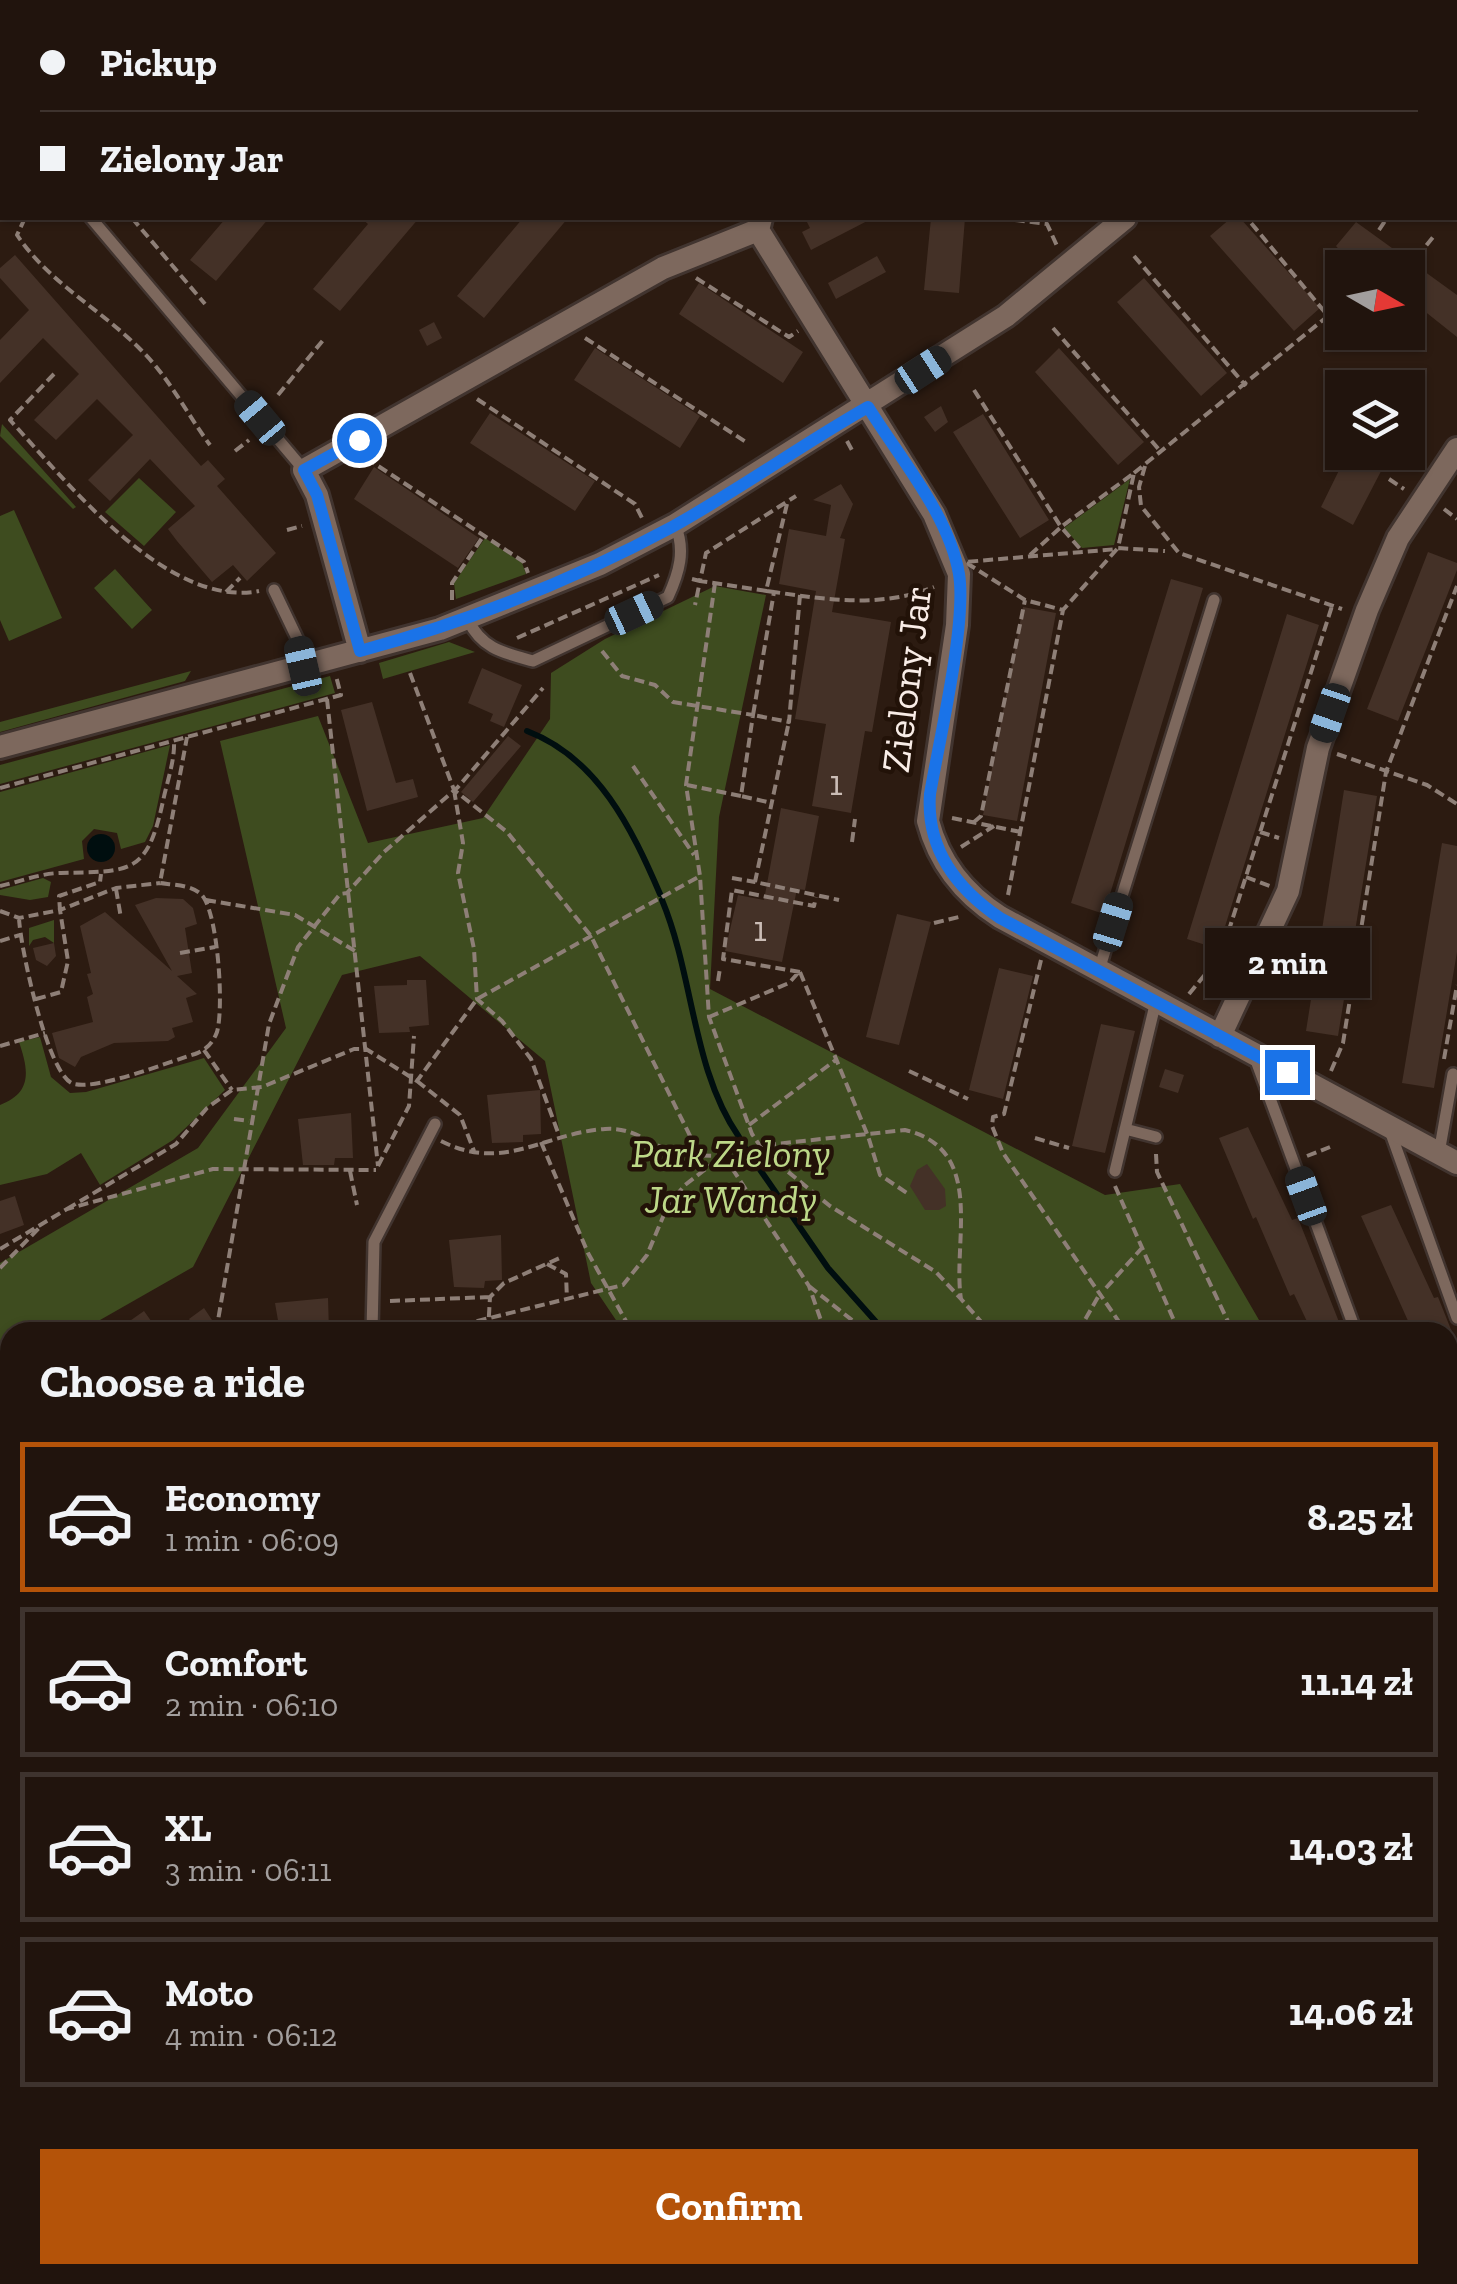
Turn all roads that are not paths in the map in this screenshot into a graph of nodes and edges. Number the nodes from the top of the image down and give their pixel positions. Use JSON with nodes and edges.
{"nodes":[{"id":1,"x":93,"y":220,"type":"edge"},
{"id":2,"x":1123,"y":220,"type":"edge"},
{"id":3,"x":759,"y":224,"type":"edge"},
{"id":4,"x":868,"y":407,"type":"junction"},
{"id":5,"x":1457,"y":448,"type":"edge"},
{"id":6,"x":304,"y":470,"type":"junction"},
{"id":7,"x":675,"y":525,"type":"junction"},
{"id":8,"x":274,"y":590,"type":"road end"},
{"id":9,"x":1214,"y":600,"type":"dead end"},
{"id":10,"x":461,"y":612,"type":"junction"},
{"id":11,"x":360,"y":651,"type":"junction"},
{"id":12,"x":303,"y":666,"type":"junction"},
{"id":13,"x":0,"y":748,"type":"edge"},
{"id":14,"x":1098,"y":970,"type":"junction"},
{"id":15,"x":1156,"y":1001,"type":"junction"},
{"id":16,"x":1220,"y":1036,"type":"junction"},
{"id":17,"x":1253,"y":1054,"type":"junction"},
{"id":18,"x":1453,"y":1074,"type":"dead end"},
{"id":19,"x":435,"y":1124,"type":"dead end"},
{"id":20,"x":1387,"y":1124,"type":"junction"},
{"id":21,"x":1125,"y":1129,"type":"junction"},
{"id":22,"x":1156,"y":1137,"type":"road end"},
{"id":23,"x":1448,"y":1158,"type":"edge"},
{"id":24,"x":1114,"y":1171,"type":"road end"},
{"id":25,"x":1457,"y":1318,"type":"edge"},
{"id":26,"x":372,"y":1322,"type":"edge"},
{"id":27,"x":1352,"y":1322,"type":"edge"}],
"edges":[{"from":1,"to":6,"type":"lane"},
{"from":2,"to":4,"type":"street"},
{"from":3,"to":4,"type":"street","name":"Zielony Jar"},
{"from":3,"to":6,"type":"street"},
{"from":4,"to":7,"type":"street"},
{"from":4,"to":14,"type":"street","name":"Zielony Jar"},
{"from":5,"to":16,"type":"street"},
{"from":6,"to":11,"type":"street"},
{"from":7,"to":10,"type":"street"},
{"from":7,"to":10,"type":"lane"},
{"from":8,"to":12,"type":"lane"},
{"from":9,"to":14,"type":"lane"},
{"from":10,"to":11,"type":"street"},
{"from":11,"to":12,"type":"street"},
{"from":12,"to":13,"type":"street"},
{"from":14,"to":15,"type":"street","name":"Zielony Jar"},
{"from":15,"to":16,"type":"street","name":"Zielony Jar"},
{"from":15,"to":21,"type":"lane"},
{"from":16,"to":17,"type":"street","name":"Zielony Jar"},
{"from":17,"to":20,"type":"street","name":"Zielony Jar"},
{"from":17,"to":27,"type":"lane"},
{"from":18,"to":23,"type":"lane"},
{"from":19,"to":26,"type":"lane"},
{"from":20,"to":23,"type":"street","name":"Zielony Jar"},
{"from":20,"to":25,"type":"lane"},
{"from":21,"to":22,"type":"lane"},
{"from":21,"to":24,"type":"lane"}]}
